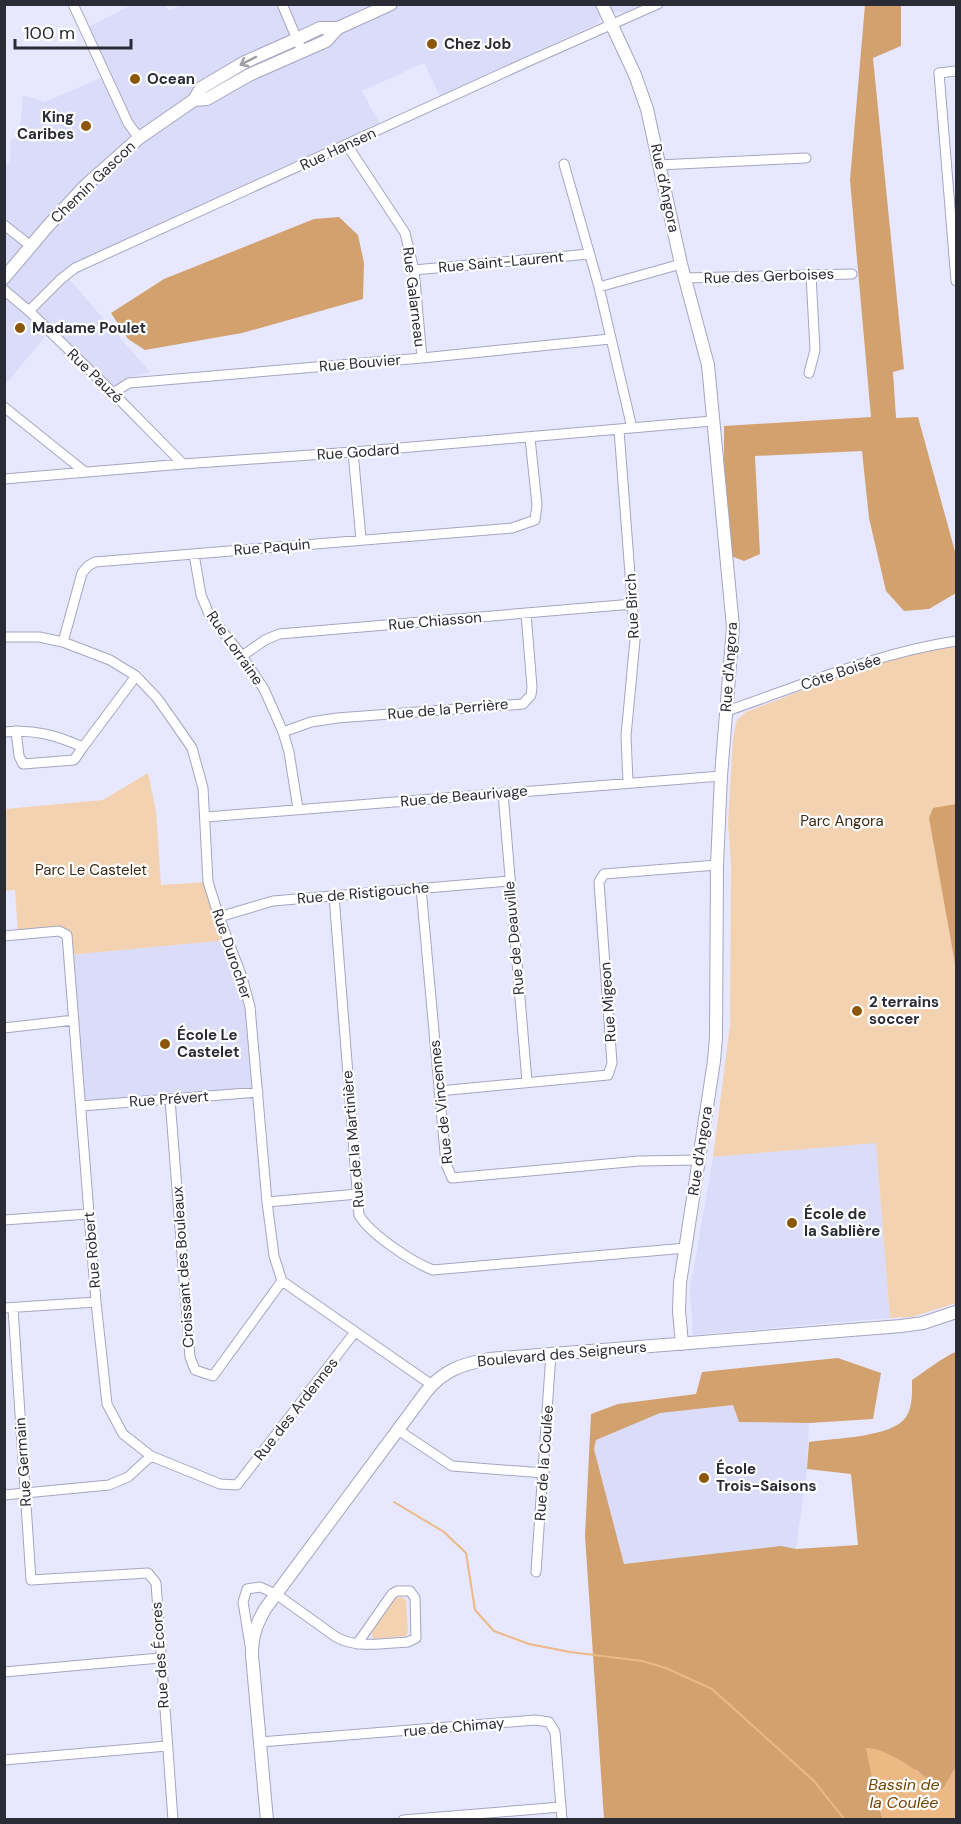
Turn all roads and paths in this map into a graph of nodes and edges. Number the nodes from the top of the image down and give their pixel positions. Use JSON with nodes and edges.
{"nodes":[{"id":1,"x":73,"y":4,"type":"edge"},
{"id":2,"x":282,"y":4,"type":"edge"},
{"id":3,"x":391,"y":4,"type":"edge"},
{"id":4,"x":602,"y":4,"type":"edge"},
{"id":5,"x":658,"y":4,"type":"edge"},
{"id":6,"x":611,"y":24,"type":"junction"},
{"id":7,"x":338,"y":28,"type":"junction"},
{"id":8,"x":297,"y":39,"type":"junction"},
{"id":9,"x":302,"y":51,"type":"junction"},
{"id":10,"x":957,"y":71,"type":"edge"},
{"id":11,"x":194,"y":100,"type":"junction"},
{"id":12,"x":139,"y":138,"type":"junction"},
{"id":13,"x":347,"y":145,"type":"junction"},
{"id":14,"x":806,"y":158,"type":"dead end"},
{"id":15,"x":564,"y":164,"type":"dead end"},
{"id":16,"x":658,"y":165,"type":"junction"},
{"id":17,"x":952,"y":173,"type":"edge"},
{"id":18,"x":4,"y":225,"type":"edge"},
{"id":19,"x":31,"y":246,"type":"junction"},
{"id":20,"x":589,"y":254,"type":"junction"},
{"id":21,"x":681,"y":264,"type":"junction"},
{"id":22,"x":414,"y":270,"type":"junction"},
{"id":23,"x":852,"y":274,"type":"dead end"},
{"id":24,"x":811,"y":275,"type":"junction"},
{"id":25,"x":956,"y":275,"type":"edge"},
{"id":26,"x":4,"y":278,"type":"edge"},
{"id":27,"x":685,"y":278,"type":"junction"},
{"id":28,"x":957,"y":281,"type":"edge"},
{"id":29,"x":599,"y":287,"type":"junction"},
{"id":30,"x":4,"y":290,"type":"edge"},
{"id":31,"x":29,"y":311,"type":"junction"},
{"id":32,"x":610,"y":339,"type":"junction"},
{"id":33,"x":422,"y":358,"type":"junction"},
{"id":34,"x":809,"y":373,"type":"dead end"},
{"id":35,"x":113,"y":393,"type":"junction"},
{"id":36,"x":4,"y":407,"type":"edge"},
{"id":37,"x":712,"y":421,"type":"junction"},
{"id":38,"x":632,"y":428,"type":"junction"},
{"id":39,"x":619,"y":430,"type":"junction"},
{"id":40,"x":530,"y":438,"type":"junction"},
{"id":41,"x":353,"y":452,"type":"junction"},
{"id":42,"x":183,"y":464,"type":"junction"},
{"id":43,"x":85,"y":472,"type":"junction"},
{"id":44,"x":4,"y":479,"type":"edge"},
{"id":45,"x":361,"y":539,"type":"junction"},
{"id":46,"x":194,"y":554,"type":"junction"},
{"id":47,"x":633,"y":604,"type":"junction"},
{"id":48,"x":526,"y":614,"type":"junction"},
{"id":49,"x":4,"y":637,"type":"edge"},
{"id":50,"x":957,"y":641,"type":"edge"},
{"id":51,"x":63,"y":642,"type":"junction"},
{"id":52,"x":242,"y":656,"type":"junction"},
{"id":53,"x":136,"y":676,"type":"junction"},
{"id":54,"x":727,"y":711,"type":"junction"},
{"id":55,"x":16,"y":731,"type":"junction"},
{"id":56,"x":4,"y":732,"type":"edge"},
{"id":57,"x":283,"y":732,"type":"junction"},
{"id":58,"x":82,"y":747,"type":"junction"},
{"id":59,"x":721,"y":776,"type":"junction"},
{"id":60,"x":628,"y":782,"type":"junction"},
{"id":61,"x":503,"y":793,"type":"junction"},
{"id":62,"x":298,"y":809,"type":"junction"},
{"id":63,"x":206,"y":817,"type":"junction"},
{"id":64,"x":717,"y":865,"type":"junction"},
{"id":65,"x":509,"y":881,"type":"junction"},
{"id":66,"x":421,"y":888,"type":"junction"},
{"id":67,"x":334,"y":896,"type":"junction"},
{"id":68,"x":219,"y":917,"type":"junction"},
{"id":69,"x":4,"y":936,"type":"edge"},
{"id":70,"x":74,"y":1020,"type":"junction"},
{"id":71,"x":4,"y":1028,"type":"edge"},
{"id":72,"x":527,"y":1082,"type":"junction"},
{"id":73,"x":439,"y":1091,"type":"junction"},
{"id":74,"x":258,"y":1092,"type":"junction"},
{"id":75,"x":170,"y":1099,"type":"junction"},
{"id":76,"x":81,"y":1106,"type":"junction"},
{"id":77,"x":698,"y":1160,"type":"junction"},
{"id":78,"x":358,"y":1194,"type":"junction"},
{"id":79,"x":267,"y":1202,"type":"junction"},
{"id":80,"x":88,"y":1214,"type":"junction"},
{"id":81,"x":4,"y":1220,"type":"edge"},
{"id":82,"x":686,"y":1248,"type":"junction"},
{"id":83,"x":282,"y":1281,"type":"junction"},
{"id":84,"x":96,"y":1302,"type":"junction"},
{"id":85,"x":9,"y":1308,"type":"edge"},
{"id":86,"x":957,"y":1312,"type":"edge"},
{"id":87,"x":354,"y":1332,"type":"junction"},
{"id":88,"x":682,"y":1344,"type":"junction"},
{"id":89,"x":551,"y":1353,"type":"junction"},
{"id":90,"x":432,"y":1385,"type":"junction"},
{"id":91,"x":398,"y":1430,"type":"junction"},
{"id":92,"x":151,"y":1456,"type":"junction"},
{"id":93,"x":544,"y":1473,"type":"junction"},
{"id":94,"x":237,"y":1485,"type":"joint"},
{"id":95,"x":25,"y":1493,"type":"junction"},
{"id":96,"x":4,"y":1495,"type":"edge"},
{"id":97,"x":536,"y":1572,"type":"dead end"},
{"id":98,"x":31,"y":1580,"type":"joint"},
{"id":99,"x":276,"y":1594,"type":"junction"},
{"id":100,"x":357,"y":1644,"type":"junction"},
{"id":101,"x":252,"y":1655,"type":"junction"},
{"id":102,"x":160,"y":1658,"type":"junction"},
{"id":103,"x":4,"y":1672,"type":"edge"},
{"id":104,"x":260,"y":1742,"type":"junction"},
{"id":105,"x":167,"y":1746,"type":"junction"},
{"id":106,"x":4,"y":1760,"type":"edge"},
{"id":107,"x":561,"y":1807,"type":"junction"},
{"id":108,"x":461,"y":1817,"type":"edge"},
{"id":109,"x":173,"y":1820,"type":"edge"},
{"id":110,"x":267,"y":1820,"type":"edge"},
{"id":111,"x":403,"y":1820,"type":"edge"},
{"id":112,"x":562,"y":1820,"type":"edge"}],
"edges":[{"from":1,"to":12,"type":"street"},
{"from":2,"to":8,"type":"street"},
{"from":3,"to":7,"type":"street","name":"Chemin Gascon"},
{"from":4,"to":6,"type":"street","name":"Rue d'Angora"},
{"from":5,"to":6,"type":"street","name":"Rue Hansen"},
{"from":6,"to":13,"type":"street","name":"Rue Hansen"},
{"from":6,"to":16,"type":"street","name":"Rue d'Angora"},
{"from":7,"to":8,"type":"street","name":"Chemin Gascon"},
{"from":7,"to":9,"type":"street","name":"Chemin Gascon"},
{"from":8,"to":9,"type":"street"},
{"from":8,"to":11,"type":"street","name":"Chemin Gascon","one_way":true},
{"from":9,"to":11,"type":"street","name":"Chemin Gascon"},
{"from":10,"to":17,"type":"street"},
{"from":11,"to":12,"type":"street","name":"Chemin Gascon"},
{"from":12,"to":19,"type":"street","name":"Chemin Gascon"},
{"from":13,"to":22,"type":"street","name":"Rue Galarneau"},
{"from":13,"to":31,"type":"street","name":"Rue Hansen"},
{"from":14,"to":16,"type":"street"},
{"from":15,"to":20,"type":"street"},
{"from":16,"to":21,"type":"street","name":"Rue d'Angora"},
{"from":17,"to":25,"type":"street"},
{"from":18,"to":19,"type":"street"},
{"from":19,"to":26,"type":"street","name":"Chemin Gascon"},
{"from":20,"to":22,"type":"street","name":"Rue Saint-Laurent"},
{"from":20,"to":29,"type":"street"},
{"from":21,"to":27,"type":"street","name":"Rue d'Angora"},
{"from":21,"to":29,"type":"street"},
{"from":22,"to":33,"type":"street","name":"Rue Galarneau"},
{"from":23,"to":24,"type":"street","name":"Rue des Gerboises"},
{"from":24,"to":27,"type":"street","name":"Rue des Gerboises"},
{"from":24,"to":34,"type":"street"},
{"from":25,"to":28,"type":"street"},
{"from":27,"to":37,"type":"street","name":"Rue d'Angora"},
{"from":29,"to":32,"type":"street"},
{"from":30,"to":31,"type":"street","name":"Rue Pauzé"},
{"from":31,"to":35,"type":"street","name":"Rue Pauzé"},
{"from":32,"to":33,"type":"street","name":"Rue Bouvier"},
{"from":32,"to":38,"type":"street"},
{"from":33,"to":35,"type":"street","name":"Rue Bouvier"},
{"from":35,"to":42,"type":"street","name":"Rue Pauzé"},
{"from":36,"to":43,"type":"street"},
{"from":37,"to":38,"type":"street","name":"Rue Godard"},
{"from":37,"to":54,"type":"street","name":"Rue d'Angora"},
{"from":38,"to":39,"type":"street","name":"Rue Godard"},
{"from":39,"to":40,"type":"street","name":"Rue Godard"},
{"from":39,"to":47,"type":"street","name":"Rue Birch"},
{"from":40,"to":41,"type":"street","name":"Rue Godard"},
{"from":40,"to":45,"type":"street","name":"Rue Paquin"},
{"from":41,"to":42,"type":"street","name":"Rue Godard"},
{"from":41,"to":45,"type":"street"},
{"from":42,"to":43,"type":"street","name":"Rue Godard"},
{"from":43,"to":44,"type":"street","name":"Rue Godard"},
{"from":45,"to":46,"type":"street","name":"Rue Paquin"},
{"from":46,"to":51,"type":"street","name":"Rue Paquin"},
{"from":46,"to":52,"type":"street","name":"Rue Lorraine"},
{"from":47,"to":48,"type":"street","name":"Rue Chiasson"},
{"from":47,"to":60,"type":"street","name":"Rue Birch"},
{"from":48,"to":52,"type":"street","name":"Rue Chiasson"},
{"from":48,"to":57,"type":"street","name":"Rue de la Perrière"},
{"from":49,"to":51,"type":"street","name":"Rue Durocher"},
{"from":50,"to":54,"type":"street","name":"Côte Boisée"},
{"from":51,"to":53,"type":"street","name":"Rue Durocher"},
{"from":52,"to":57,"type":"street","name":"Rue Lorraine"},
{"from":53,"to":58,"type":"street"},
{"from":53,"to":63,"type":"street","name":"Rue Durocher"},
{"from":54,"to":59,"type":"street","name":"Rue d'Angora"},
{"from":55,"to":56,"type":"street"},
{"from":55,"to":58,"type":"street"},
{"from":55,"to":58,"type":"street"},
{"from":57,"to":62,"type":"street","name":"Rue Lorraine"},
{"from":59,"to":60,"type":"street","name":"Rue de Beaurivage"},
{"from":59,"to":64,"type":"street","name":"Rue d'Angora"},
{"from":60,"to":61,"type":"street","name":"Rue de Beaurivage"},
{"from":61,"to":62,"type":"street","name":"Rue de Beaurivage"},
{"from":61,"to":65,"type":"street","name":"Rue de Deauville"},
{"from":62,"to":63,"type":"street","name":"Rue de Beaurivage"},
{"from":63,"to":68,"type":"street","name":"Rue Durocher"},
{"from":64,"to":72,"type":"street","name":"Rue Migeon"},
{"from":64,"to":77,"type":"street","name":"Rue d'Angora"},
{"from":65,"to":66,"type":"street","name":"Rue de Ristigouche"},
{"from":65,"to":72,"type":"street","name":"Rue de Deauville"},
{"from":66,"to":67,"type":"street","name":"Rue de Ristigouche"},
{"from":66,"to":73,"type":"street","name":"Rue de Vincennes"},
{"from":67,"to":68,"type":"street","name":"Rue de Ristigouche"},
{"from":67,"to":78,"type":"street","name":"Rue de la Martinière"},
{"from":68,"to":74,"type":"street","name":"Rue Durocher"},
{"from":69,"to":70,"type":"street","name":"Rue Robert"},
{"from":70,"to":71,"type":"street"},
{"from":70,"to":76,"type":"street","name":"Rue Robert"},
{"from":72,"to":73,"type":"street","name":"Rue Migeon"},
{"from":73,"to":77,"type":"street","name":"Rue de Vincennes"},
{"from":74,"to":75,"type":"street","name":"Rue Prévert"},
{"from":74,"to":79,"type":"street","name":"Rue Durocher"},
{"from":75,"to":76,"type":"street","name":"Rue Prévert"},
{"from":75,"to":83,"type":"street","name":"Croissant des Bouleaux"},
{"from":76,"to":80,"type":"street","name":"Rue Robert"},
{"from":77,"to":82,"type":"street","name":"Rue d'Angora"},
{"from":78,"to":79,"type":"street"},
{"from":78,"to":82,"type":"street","name":"Rue de la Martinière"},
{"from":79,"to":83,"type":"street","name":"Rue Durocher"},
{"from":80,"to":81,"type":"street"},
{"from":80,"to":84,"type":"street","name":"Rue Robert"},
{"from":82,"to":88,"type":"street","name":"Rue d'Angora"},
{"from":83,"to":87,"type":"street"},
{"from":84,"to":85,"type":"street"},
{"from":84,"to":92,"type":"street","name":"Rue Robert"},
{"from":85,"to":95,"type":"street","name":"Rue Germain"},
{"from":86,"to":88,"type":"street","name":"Boulevard des Seigneurs"},
{"from":87,"to":90,"type":"street"},
{"from":87,"to":94,"type":"street","name":"Rue des Ardennes"},
{"from":88,"to":89,"type":"street","name":"Boulevard des Seigneurs"},
{"from":89,"to":90,"type":"street","name":"Boulevard des Seigneurs"},
{"from":89,"to":93,"type":"street","name":"Rue de la Coulée"},
{"from":90,"to":91,"type":"street","name":"Boulevard des Seigneurs"},
{"from":91,"to":93,"type":"street"},
{"from":91,"to":99,"type":"street","name":"Boulevard des Seigneurs"},
{"from":92,"to":94,"type":"street","name":"Rue Robert"},
{"from":92,"to":95,"type":"street"},
{"from":93,"to":97,"type":"street","name":"Rue de la Coulée"},
{"from":95,"to":96,"type":"street"},
{"from":95,"to":98,"type":"street","name":"Rue Germain"},
{"from":98,"to":102,"type":"street","name":"Rue des Écores"},
{"from":99,"to":100,"type":"street"},
{"from":99,"to":101,"type":"street","name":"Boulevard des Seigneurs"},
{"from":99,"to":101,"type":"street","name":"Boulevard des Seigneurs"},
{"from":100,"to":100,"type":"street"},
{"from":101,"to":104,"type":"street","name":"Boulevard des Seigneurs"},
{"from":102,"to":103,"type":"street"},
{"from":102,"to":105,"type":"street","name":"Rue des Écores"},
{"from":104,"to":107,"type":"street","name":"rue de Chimay"},
{"from":104,"to":110,"type":"street","name":"Boulevard des Seigneurs"},
{"from":105,"to":106,"type":"street"},
{"from":105,"to":109,"type":"street","name":"Rue des Écores"},
{"from":107,"to":108,"type":"street"},
{"from":107,"to":112,"type":"street","name":"rue de Chimay"},
{"from":108,"to":111,"type":"street"}]}
